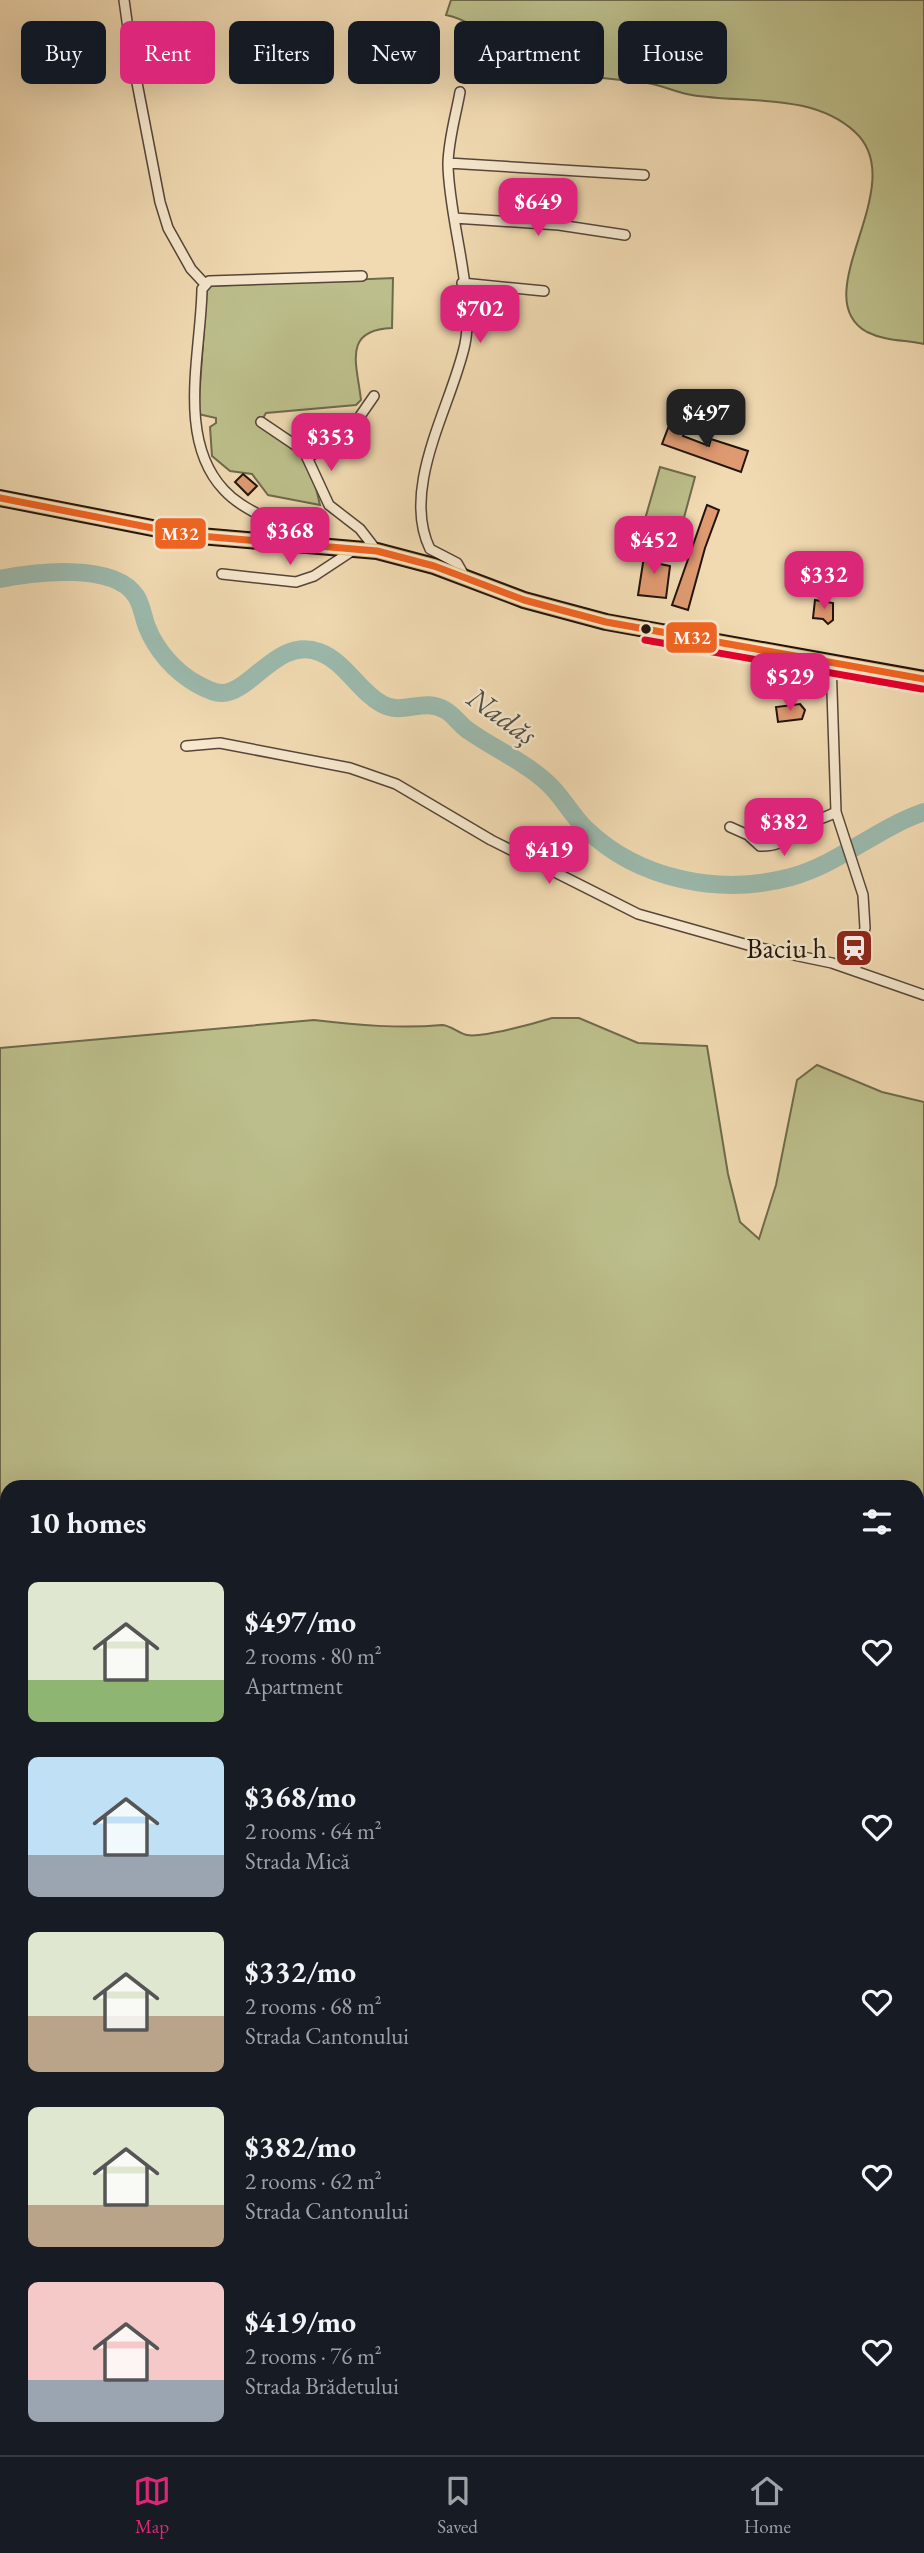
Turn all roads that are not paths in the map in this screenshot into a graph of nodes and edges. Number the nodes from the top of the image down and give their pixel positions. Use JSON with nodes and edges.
{"nodes":[{"id":1,"x":124,"y":0,"type":"edge"},
{"id":2,"x":460,"y":92,"type":"dead end"},
{"id":3,"x":448,"y":163,"type":"junction"},
{"id":4,"x":644,"y":174,"type":"dead end"},
{"id":5,"x":454,"y":218,"type":"junction"},
{"id":6,"x":625,"y":235,"type":"dead end"},
{"id":7,"x":362,"y":276,"type":"dead end"},
{"id":8,"x":204,"y":283,"type":"junction"},
{"id":9,"x":462,"y":283,"type":"junction"},
{"id":10,"x":544,"y":291,"type":"dead end"},
{"id":11,"x":374,"y":396,"type":"dead end"},
{"id":12,"x":261,"y":422,"type":"dead end"},
{"id":13,"x":309,"y":457,"type":"junction"},
{"id":14,"x":0,"y":498,"type":"edge"},
{"id":15,"x":298,"y":542,"type":"junction"},
{"id":16,"x":356,"y":548,"type":"junction"},
{"id":17,"x":377,"y":551,"type":"junction"},
{"id":18,"x":222,"y":574,"type":"dead end"},
{"id":19,"x":465,"y":577,"type":"junction"},
{"id":20,"x":831,"y":661,"type":"junction"},
{"id":21,"x":924,"y":679,"type":"edge"},
{"id":22,"x":186,"y":746,"type":"dead end"},
{"id":23,"x":836,"y":812,"type":"junction"},
{"id":24,"x":730,"y":827,"type":"dead end"},
{"id":25,"x":855,"y":971,"type":"junction"},
{"id":26,"x":924,"y":995,"type":"edge"}],
"edges":[{"from":1,"to":8,"type":"street"},
{"from":2,"to":3,"type":"street"},
{"from":3,"to":4,"type":"street"},
{"from":3,"to":5,"type":"street"},
{"from":5,"to":6,"type":"street"},
{"from":5,"to":9,"type":"street"},
{"from":7,"to":8,"type":"street"},
{"from":8,"to":15,"type":"street"},
{"from":9,"to":10,"type":"street"},
{"from":9,"to":19,"type":"street"},
{"from":11,"to":13,"type":"street"},
{"from":12,"to":13,"type":"street"},
{"from":13,"to":17,"type":"street"},
{"from":14,"to":15,"type":"main road"},
{"from":15,"to":16,"type":"main road"},
{"from":16,"to":17,"type":"main road"},
{"from":16,"to":18,"type":"street"},
{"from":17,"to":19,"type":"main road"},
{"from":19,"to":20,"type":"main road"},
{"from":20,"to":21,"type":"main road"},
{"from":20,"to":23,"type":"street"},
{"from":22,"to":25,"type":"street"},
{"from":23,"to":24,"type":"street"},
{"from":23,"to":25,"type":"street"},
{"from":25,"to":26,"type":"street"}]}
